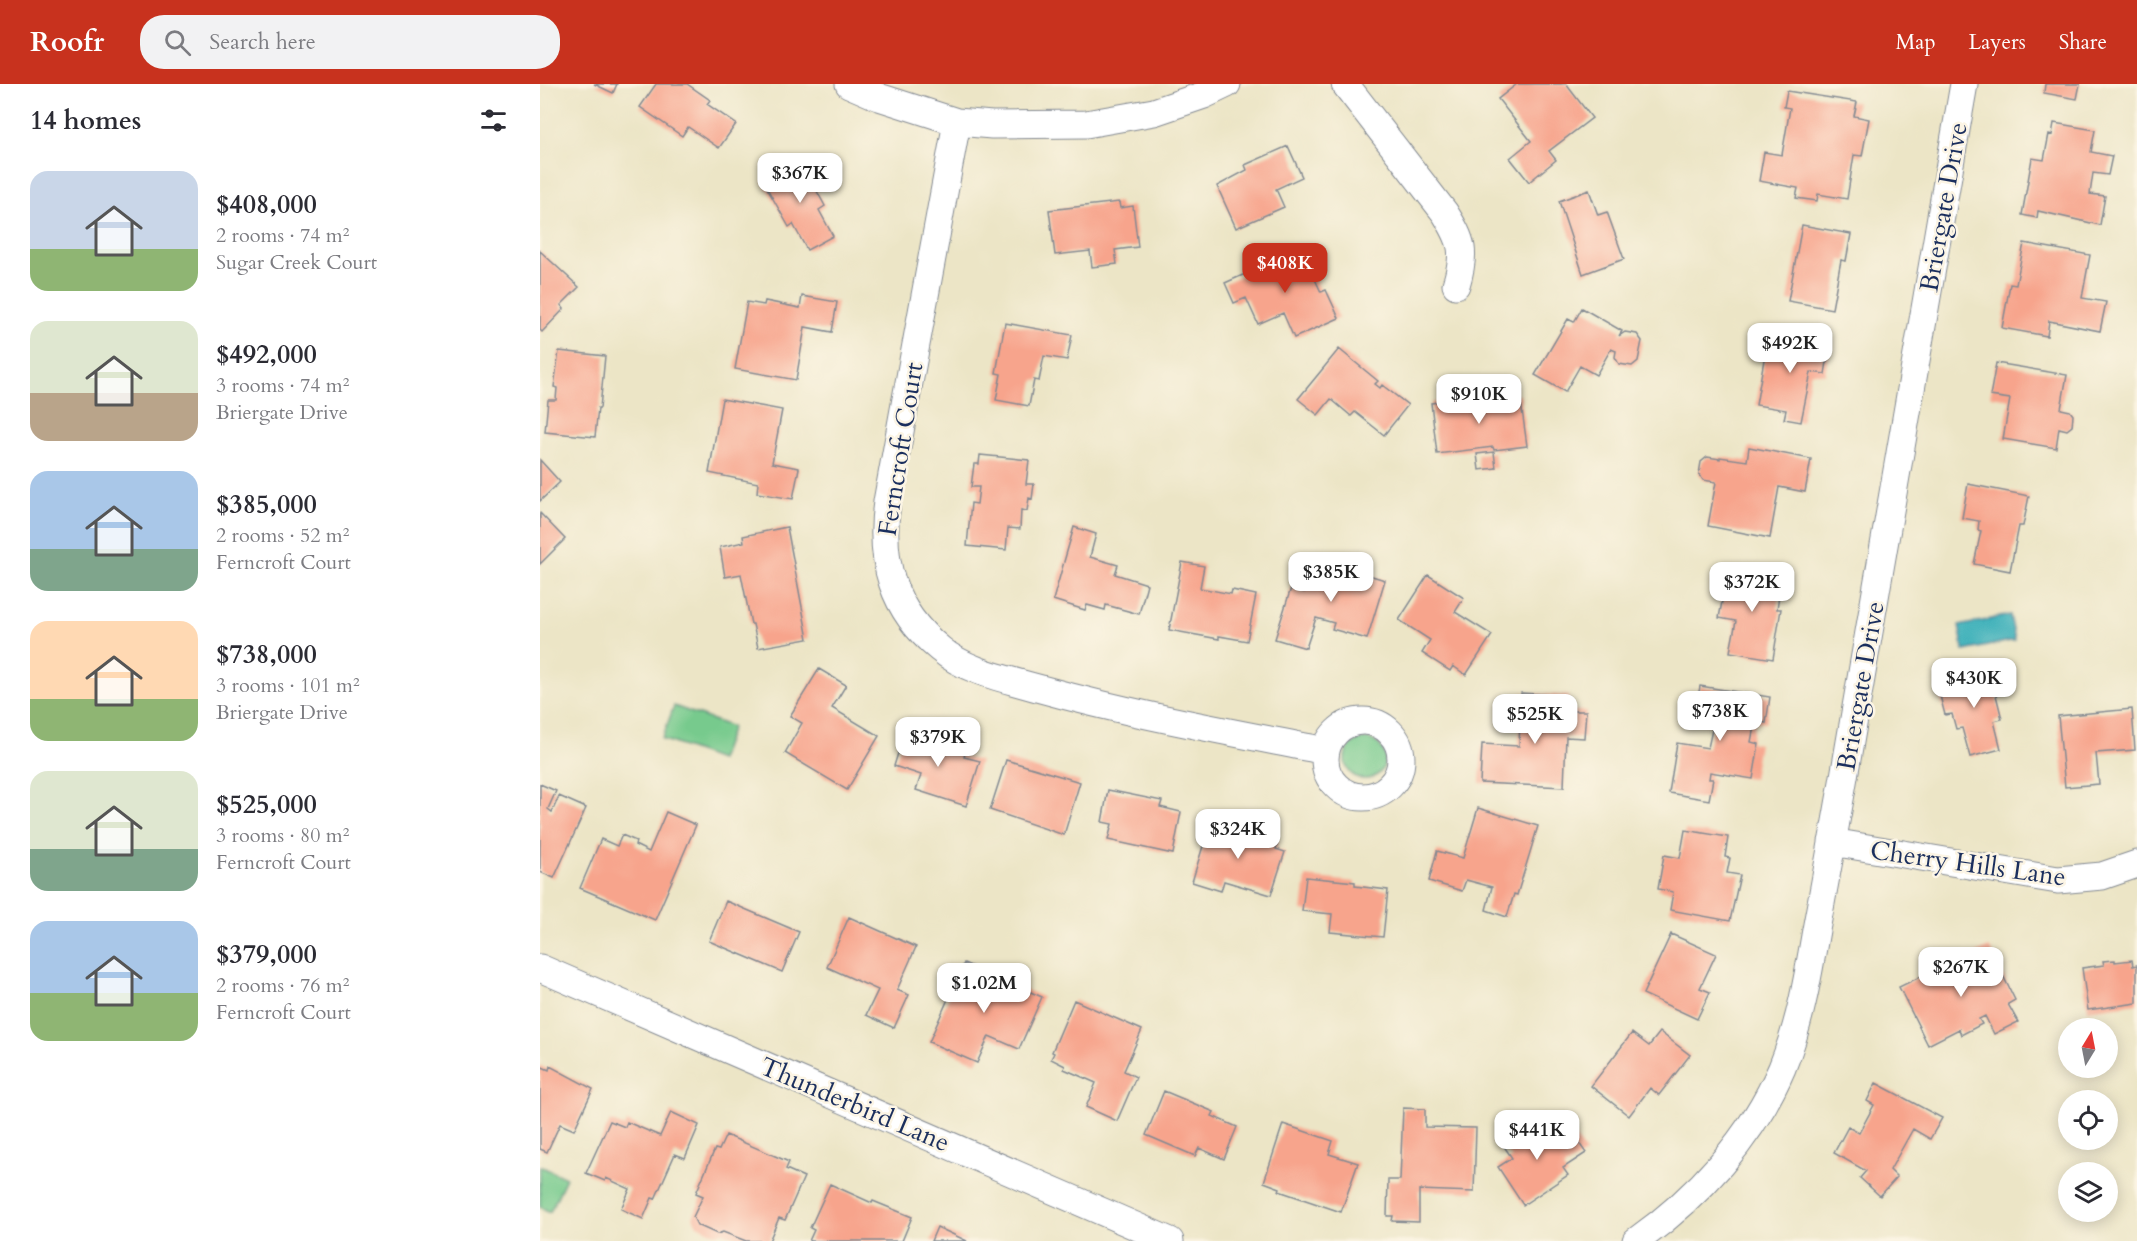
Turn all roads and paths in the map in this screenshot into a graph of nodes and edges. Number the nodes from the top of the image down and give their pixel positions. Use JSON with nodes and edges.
{"nodes":[{"id":1,"x":849,"y":84,"type":"edge"},
{"id":2,"x":1227,"y":84,"type":"edge"},
{"id":3,"x":1345,"y":84,"type":"edge"},
{"id":4,"x":1964,"y":84,"type":"edge"},
{"id":5,"x":957,"y":122,"type":"junction"},
{"id":6,"x":1456,"y":285,"type":"dead end"},
{"id":7,"x":1326,"y":751,"type":"dead end"},
{"id":8,"x":1832,"y":842,"type":"junction"},
{"id":9,"x":2137,"y":864,"type":"edge"},
{"id":10,"x":540,"y":968,"type":"edge"},
{"id":11,"x":1664,"y":1233,"type":"edge"},
{"id":12,"x":1170,"y":1241,"type":"edge"},
{"id":13,"x":1636,"y":1241,"type":"edge"}],
"edges":[{"from":1,"to":5,"type":"street"},
{"from":2,"to":5,"type":"street"},
{"from":3,"to":6,"type":"street"},
{"from":4,"to":8,"type":"street","name":"Briergate Drive"},
{"from":5,"to":7,"type":"street","name":"Ferncroft Court"},
{"from":8,"to":9,"type":"street","name":"Cherry Hills Lane"},
{"from":8,"to":11,"type":"street","name":"Briergate Drive"},
{"from":10,"to":12,"type":"street","name":"Thunderbird Lane"},
{"from":11,"to":13,"type":"street"}]}
